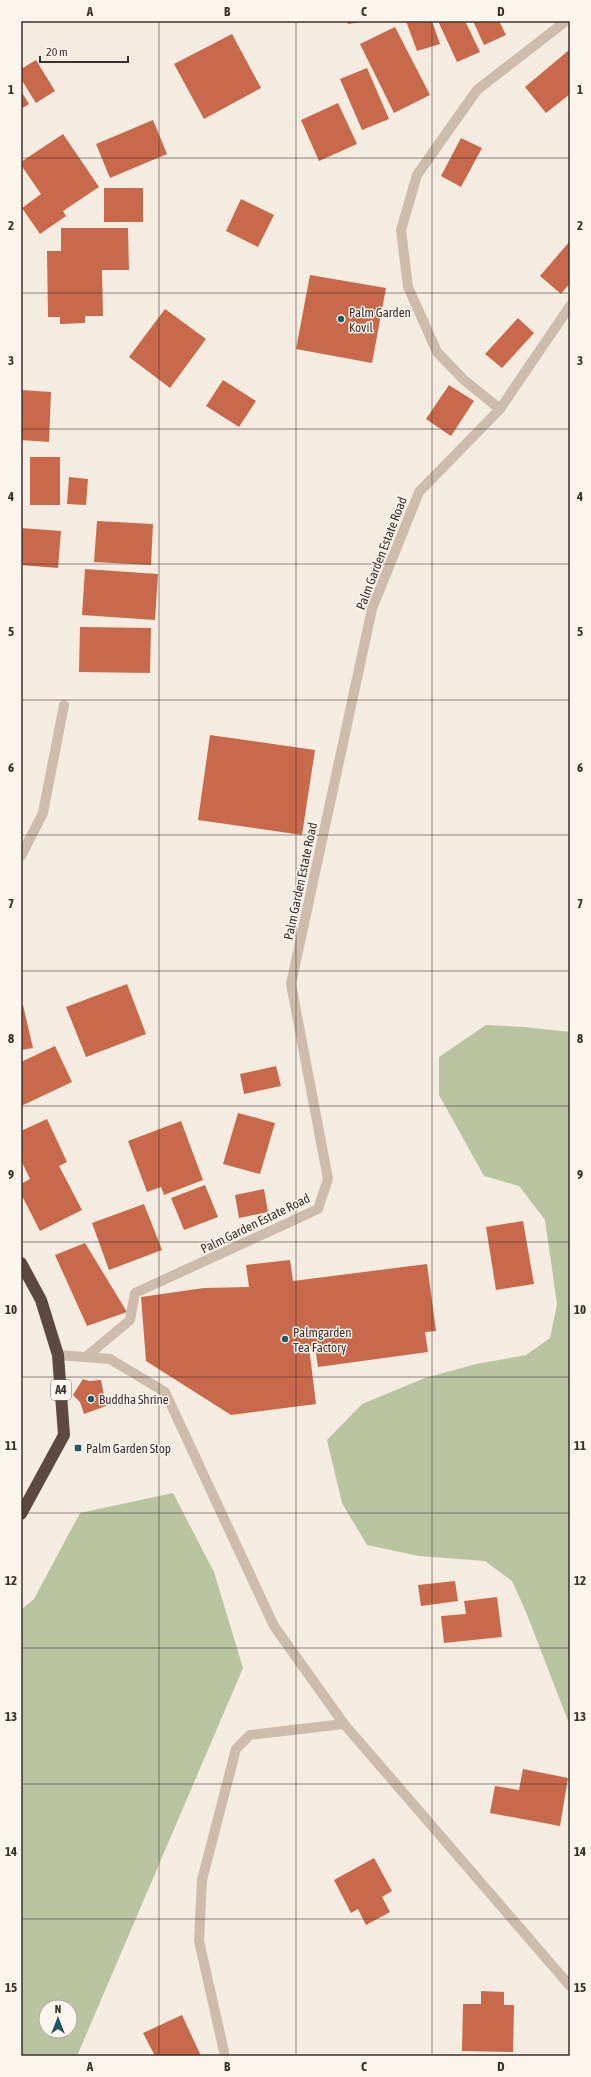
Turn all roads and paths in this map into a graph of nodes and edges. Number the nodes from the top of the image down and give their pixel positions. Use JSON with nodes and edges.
{"nodes":[{"id":1,"x":566,"y":21,"type":"edge"},
{"id":2,"x":570,"y":306,"type":"edge"},
{"id":3,"x":500,"y":409,"type":"junction"},
{"id":4,"x":64,"y":705,"type":"dead end"},
{"id":5,"x":21,"y":856,"type":"edge"},
{"id":6,"x":21,"y":1263,"type":"edge"},
{"id":7,"x":58,"y":1355,"type":"junction"},
{"id":8,"x":87,"y":1356,"type":"junction"},
{"id":9,"x":21,"y":1514,"type":"edge"},
{"id":10,"x":344,"y":1724,"type":"junction"},
{"id":11,"x":570,"y":1986,"type":"edge"},
{"id":12,"x":225,"y":2056,"type":"edge"}],
"edges":[{"from":1,"to":3,"type":"street"},
{"from":2,"to":3,"type":"street","name":"Palm Garden Estate Road"},
{"from":3,"to":8,"type":"street","name":"Palm Garden Estate Road"},
{"from":4,"to":5,"type":"street"},
{"from":6,"to":7,"type":"highway","number":"A4"},
{"from":7,"to":8,"type":"street"},
{"from":7,"to":9,"type":"highway","number":"A4"},
{"from":8,"to":10,"type":"street"},
{"from":10,"to":11,"type":"street"},
{"from":10,"to":12,"type":"street"}]}
